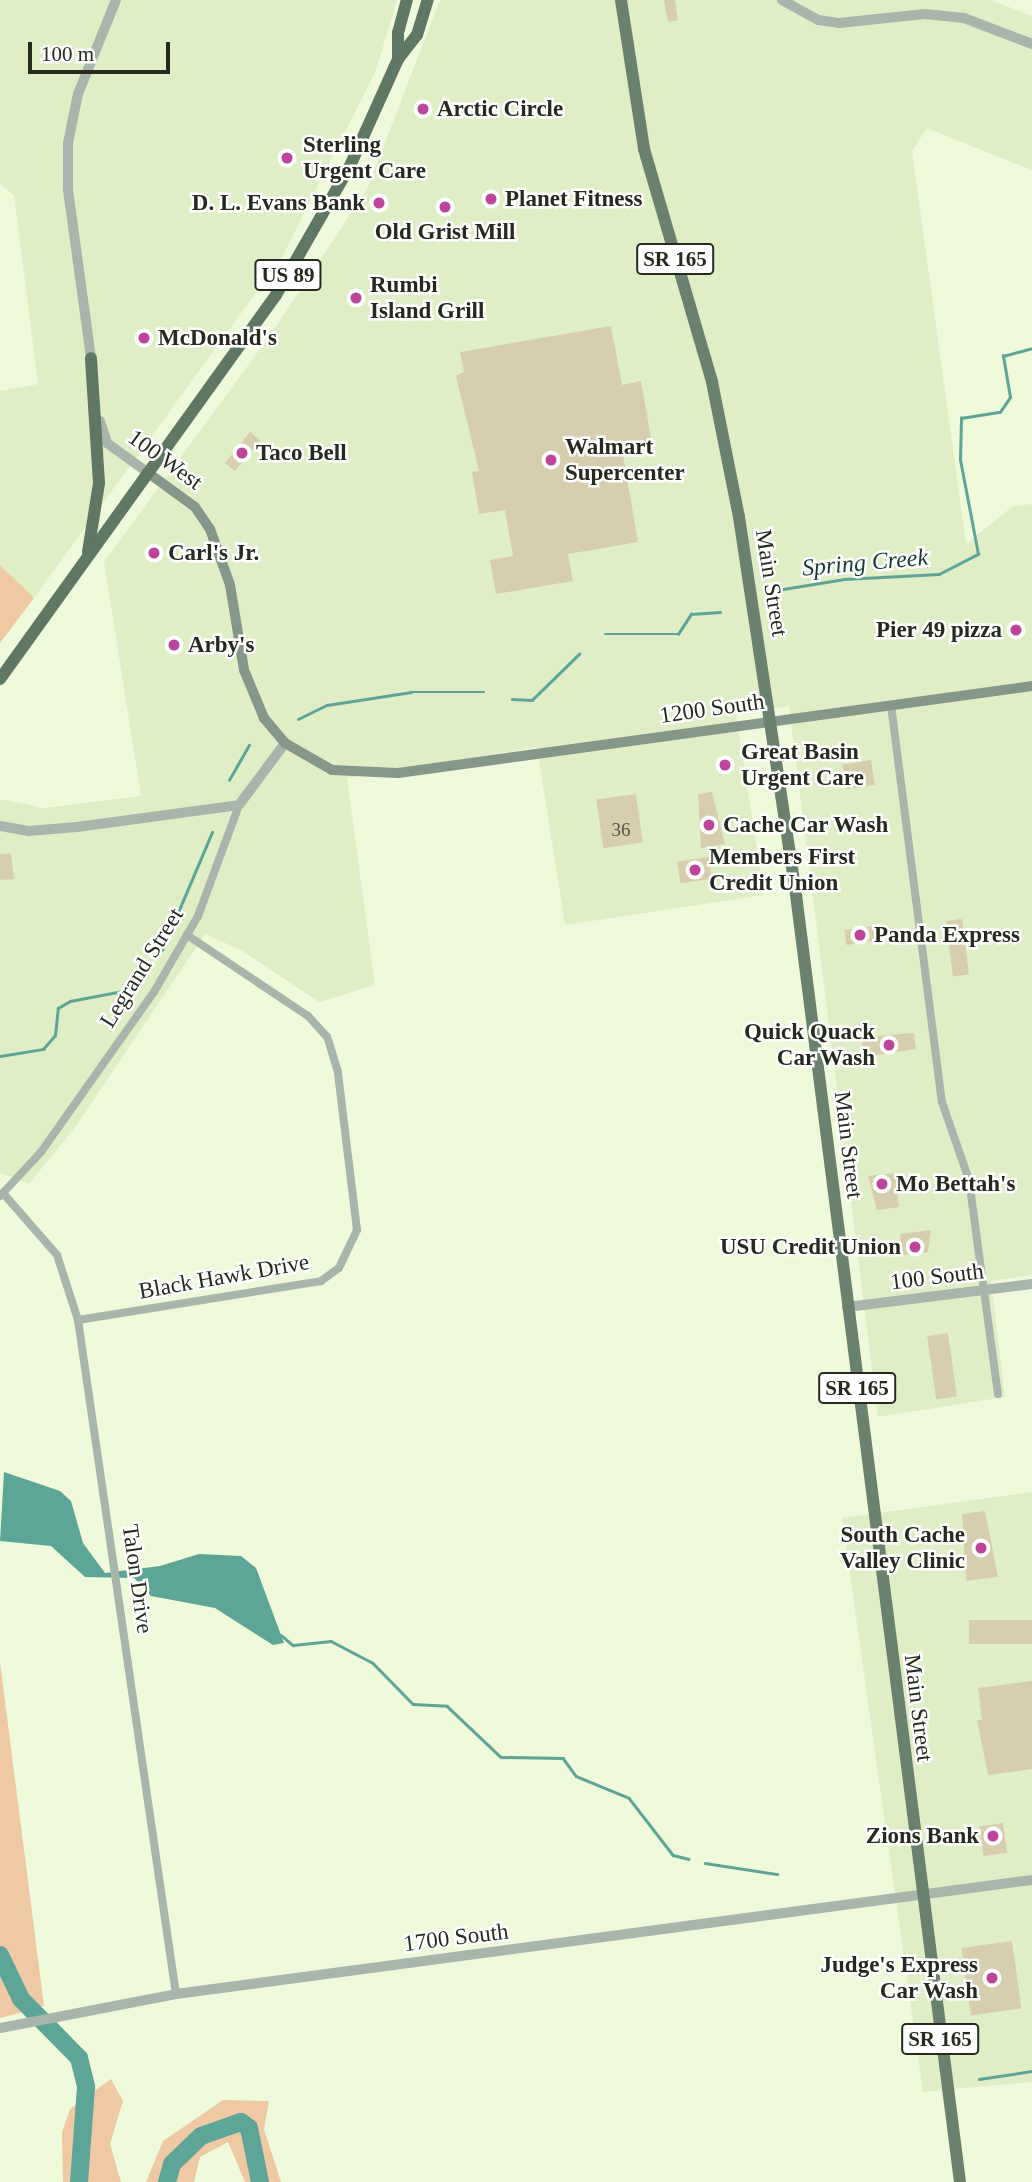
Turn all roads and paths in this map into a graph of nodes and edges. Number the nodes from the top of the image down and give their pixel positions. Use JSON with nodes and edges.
{"nodes":[{"id":1,"x":116,"y":0,"type":"edge"},
{"id":2,"x":407,"y":0,"type":"edge"},
{"id":3,"x":428,"y":0,"type":"edge"},
{"id":4,"x":621,"y":0,"type":"edge"},
{"id":5,"x":782,"y":0,"type":"edge"},
{"id":6,"x":1032,"y":44,"type":"edge"},
{"id":7,"x":398,"y":59,"type":"junction"},
{"id":8,"x":91,"y":358,"type":"junction"},
{"id":9,"x":147,"y":472,"type":"junction"},
{"id":10,"x":87,"y":557,"type":"junction"},
{"id":11,"x":0,"y":678,"type":"edge"},
{"id":12,"x":1032,"y":686,"type":"edge"},
{"id":13,"x":891,"y":705,"type":"junction"},
{"id":14,"x":771,"y":722,"type":"junction"},
{"id":15,"x":285,"y":743,"type":"junction"},
{"id":16,"x":398,"y":774,"type":"joint"},
{"id":17,"x":239,"y":805,"type":"junction"},
{"id":18,"x":0,"y":826,"type":"edge"},
{"id":19,"x":187,"y":935,"type":"junction"},
{"id":20,"x":2,"y":1195,"type":"edge"},
{"id":21,"x":1032,"y":1284,"type":"edge"},
{"id":22,"x":985,"y":1290,"type":"junction"},
{"id":23,"x":847,"y":1307,"type":"junction"},
{"id":24,"x":78,"y":1320,"type":"junction"},
{"id":25,"x":998,"y":1394,"type":"dead end"},
{"id":26,"x":1032,"y":1880,"type":"edge"},
{"id":27,"x":920,"y":1896,"type":"junction"},
{"id":28,"x":176,"y":1994,"type":"junction"},
{"id":29,"x":3,"y":2028,"type":"edge"},
{"id":30,"x":960,"y":2182,"type":"edge"}],
"edges":[{"from":1,"to":8,"type":"street","name":"100 West"},
{"from":2,"to":7,"type":"highway","number":"US 89"},
{"from":3,"to":7,"type":"highway","number":"US 89"},
{"from":4,"to":14,"type":"main road","name":"Main Street","number":"SR 165"},
{"from":5,"to":6,"type":"street"},
{"from":7,"to":9,"type":"highway","number":"US 89"},
{"from":8,"to":9,"type":"street","name":"100 West"},
{"from":8,"to":10,"type":"highway"},
{"from":9,"to":10,"type":"highway","number":"US 89"},
{"from":9,"to":15,"type":"main road","name":"100 West"},
{"from":10,"to":11,"type":"highway","number":"US 89"},
{"from":12,"to":13,"type":"main road","name":"1200 South"},
{"from":13,"to":14,"type":"main road","name":"1200 South"},
{"from":13,"to":22,"type":"street"},
{"from":14,"to":16,"type":"main road","name":"1200 South"},
{"from":14,"to":23,"type":"main road","name":"Main Street","number":"SR 165"},
{"from":15,"to":16,"type":"main road","name":"100 West"},
{"from":15,"to":17,"type":"street","name":"Legrand Street"},
{"from":17,"to":18,"type":"street"},
{"from":17,"to":19,"type":"street","name":"Legrand Street"},
{"from":19,"to":20,"type":"street","name":"Legrand Street"},
{"from":19,"to":24,"type":"street","name":"Black Hawk Drive"},
{"from":20,"to":24,"type":"street","name":"Talon Drive"},
{"from":21,"to":22,"type":"street","name":"100 South"},
{"from":22,"to":23,"type":"street","name":"100 South"},
{"from":22,"to":25,"type":"street"},
{"from":23,"to":27,"type":"main road","name":"Main Street","number":"SR 165"},
{"from":24,"to":28,"type":"street","name":"Talon Drive"},
{"from":26,"to":27,"type":"street","name":"1700 South"},
{"from":27,"to":28,"type":"street","name":"1700 South"},
{"from":27,"to":30,"type":"main road","name":"Main Street","number":"SR 165"},
{"from":28,"to":29,"type":"street","name":"1700 South"}]}
